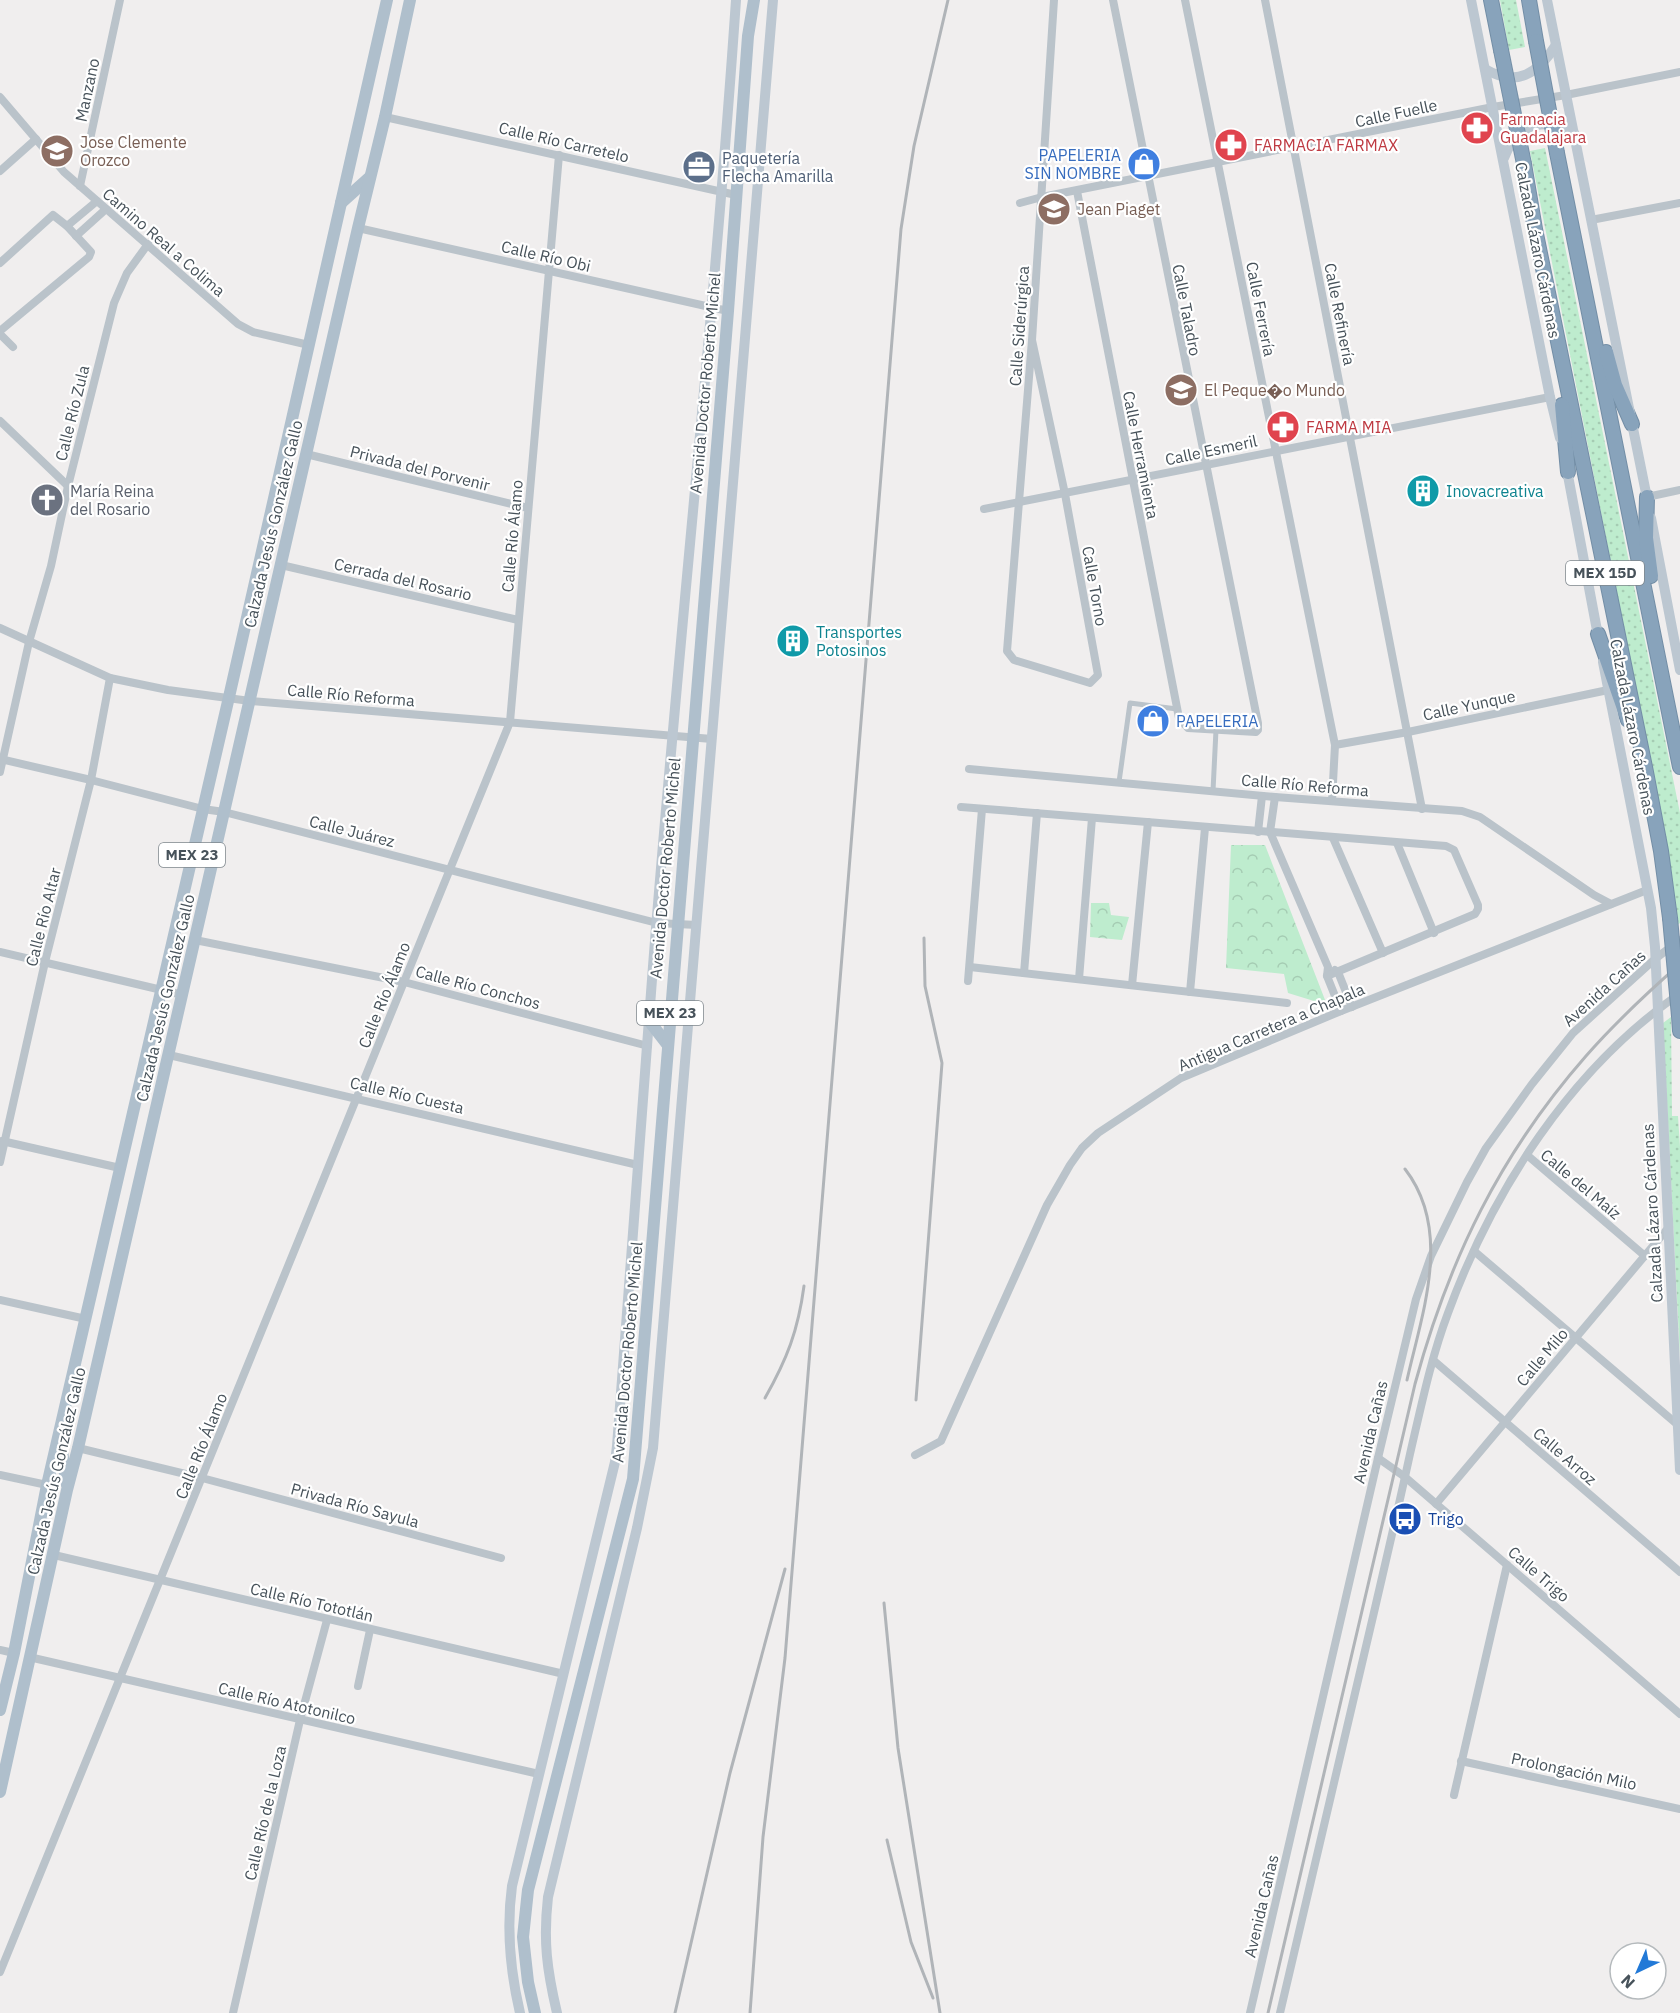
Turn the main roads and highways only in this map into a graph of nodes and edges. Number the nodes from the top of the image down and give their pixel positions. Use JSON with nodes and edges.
{"nodes":[{"id":1,"x":387,"y":0,"type":"edge"},
{"id":2,"x":410,"y":0,"type":"edge"},
{"id":3,"x":736,"y":0,"type":"edge"},
{"id":4,"x":754,"y":0,"type":"edge"},
{"id":5,"x":773,"y":0,"type":"edge"},
{"id":6,"x":1472,"y":0,"type":"edge"},
{"id":7,"x":1491,"y":0,"type":"edge"},
{"id":8,"x":1529,"y":0,"type":"edge"},
{"id":9,"x":1547,"y":0,"type":"edge"},
{"id":10,"x":1556,"y":45,"type":"junction"},
{"id":11,"x":1485,"y":69,"type":"junction"},
{"id":12,"x":1574,"y":133,"type":"junction"},
{"id":13,"x":1504,"y":158,"type":"junction"},
{"id":14,"x":370,"y":177,"type":"junction"},
{"id":15,"x":1566,"y":197,"type":"junction"},
{"id":16,"x":341,"y":203,"type":"junction"},
{"id":17,"x":1535,"y":228,"type":"junction"},
{"id":18,"x":1632,"y":424,"type":"junction"},
{"id":19,"x":1568,"y":472,"type":"junction"},
{"id":20,"x":1647,"y":497,"type":"junction"},
{"id":21,"x":1598,"y":634,"type":"junction"},
{"id":22,"x":1680,"y":670,"type":"edge"},
{"id":23,"x":1664,"y":682,"type":"junction"},
{"id":24,"x":1680,"y":767,"type":"edge"},
{"id":25,"x":1646,"y":772,"type":"junction"},
{"id":26,"x":1679,"y":1016,"type":"edge"},
{"id":27,"x":650,"y":1022,"type":"junction"},
{"id":28,"x":1680,"y":1031,"type":"edge"},
{"id":29,"x":667,"y":1044,"type":"junction"},
{"id":30,"x":658,"y":1166,"type":"junction"},
{"id":31,"x":677,"y":1168,"type":"junction"},
{"id":32,"x":60,"y":1434,"type":"junction"},
{"id":33,"x":1680,"y":1470,"type":"edge"},
{"id":34,"x":67,"y":1490,"type":"junction"},
{"id":35,"x":586,"y":1583,"type":"junction"},
{"id":36,"x":605,"y":1589,"type":"junction"},
{"id":37,"x":0,"y":1710,"type":"edge"},
{"id":38,"x":568,"y":1736,"type":"junction"},
{"id":39,"x":585,"y":1741,"type":"junction"},
{"id":40,"x":0,"y":1792,"type":"edge"},
{"id":41,"x":520,"y":2013,"type":"edge"},
{"id":42,"x":535,"y":2013,"type":"edge"},
{"id":43,"x":557,"y":2013,"type":"edge"}],
"edges":[{"from":1,"to":16,"type":"main road","name":"Calzada Jesús González Gallo","number":"MEX 23"},
{"from":2,"to":14,"type":"main road","name":"Calzada Jesús González Gallo","number":"MEX 23"},
{"from":3,"to":27,"type":"main road","name":"Avenida Doctor Roberto Michel"},
{"from":4,"to":29,"type":"main road","name":"Avenida Doctor Roberto Michel","number":"MEX 23"},
{"from":5,"to":31,"type":"main road","name":"Avenida Doctor Roberto Michel"},
{"from":6,"to":11,"type":"main road","name":"Calzada Lázaro Cárdenas"},
{"from":7,"to":17,"type":"highway","name":"Calzada Lázaro Cárdenas","number":"MEX 15D","bridge":true},
{"from":8,"to":15,"type":"highway","number":"MEX 15D","bridge":true},
{"from":9,"to":10,"type":"main road"},
{"from":10,"to":11,"type":"main road"},
{"from":10,"to":12,"type":"main road"},
{"from":11,"to":13,"type":"main road","name":"Calzada Lázaro Cárdenas"},
{"from":12,"to":13,"type":"main road"},
{"from":12,"to":18,"type":"main road"},
{"from":13,"to":19,"type":"main road","name":"Calzada Lázaro Cárdenas"},
{"from":14,"to":16,"type":"main road"},
{"from":14,"to":34,"type":"main road","name":"Calzada Jesús González Gallo","number":"MEX 23"},
{"from":15,"to":18,"type":"highway"},
{"from":15,"to":23,"type":"highway","number":"MEX 15D"},
{"from":16,"to":32,"type":"main road","name":"Calzada Jesús González Gallo","number":"MEX 23"},
{"from":17,"to":19,"type":"highway"},
{"from":17,"to":25,"type":"highway","name":"Calzada Lázaro Cárdenas","number":"MEX 15D"},
{"from":18,"to":20,"type":"main road"},
{"from":19,"to":21,"type":"main road","name":"Calzada Lázaro Cárdenas"},
{"from":20,"to":22,"type":"main road"},
{"from":20,"to":23,"type":"highway"},
{"from":21,"to":25,"type":"highway"},
{"from":21,"to":33,"type":"main road","name":"Calzada Lázaro Cárdenas"},
{"from":23,"to":24,"type":"highway","number":"MEX 15D"},
{"from":25,"to":26,"type":"highway","name":"Calzada Lázaro Cárdenas","number":"MEX 15D","bridge":true},
{"from":26,"to":28,"type":"highway","name":"Calzada Lázaro Cárdenas","number":"MEX 15D"},
{"from":27,"to":29,"type":"main road"},
{"from":27,"to":35,"type":"main road","name":"Avenida Doctor Roberto Michel"},
{"from":29,"to":30,"type":"main road","name":"Avenida Doctor Roberto Michel","number":"MEX 23"},
{"from":30,"to":31,"type":"main road"},
{"from":30,"to":36,"type":"main road","name":"Avenida Doctor Roberto Michel","number":"MEX 23"},
{"from":31,"to":39,"type":"main road","name":"Avenida Doctor Roberto Michel"},
{"from":32,"to":34,"type":"main road"},
{"from":32,"to":37,"type":"main road","name":"Calzada Jesús González Gallo","number":"MEX 23"},
{"from":34,"to":40,"type":"main road","name":"Calzada Jesús González Gallo","number":"MEX 23"},
{"from":35,"to":36,"type":"main road"},
{"from":35,"to":41,"type":"main road","name":"Avenida Doctor Roberto Michel"},
{"from":36,"to":38,"type":"main road","name":"Avenida Doctor Roberto Michel","number":"MEX 23"},
{"from":38,"to":39,"type":"main road"},
{"from":38,"to":42,"type":"main road","name":"Avenida Doctor Roberto Michel","number":"MEX 23"},
{"from":39,"to":43,"type":"main road","name":"Avenida Doctor Roberto Michel"}]}
